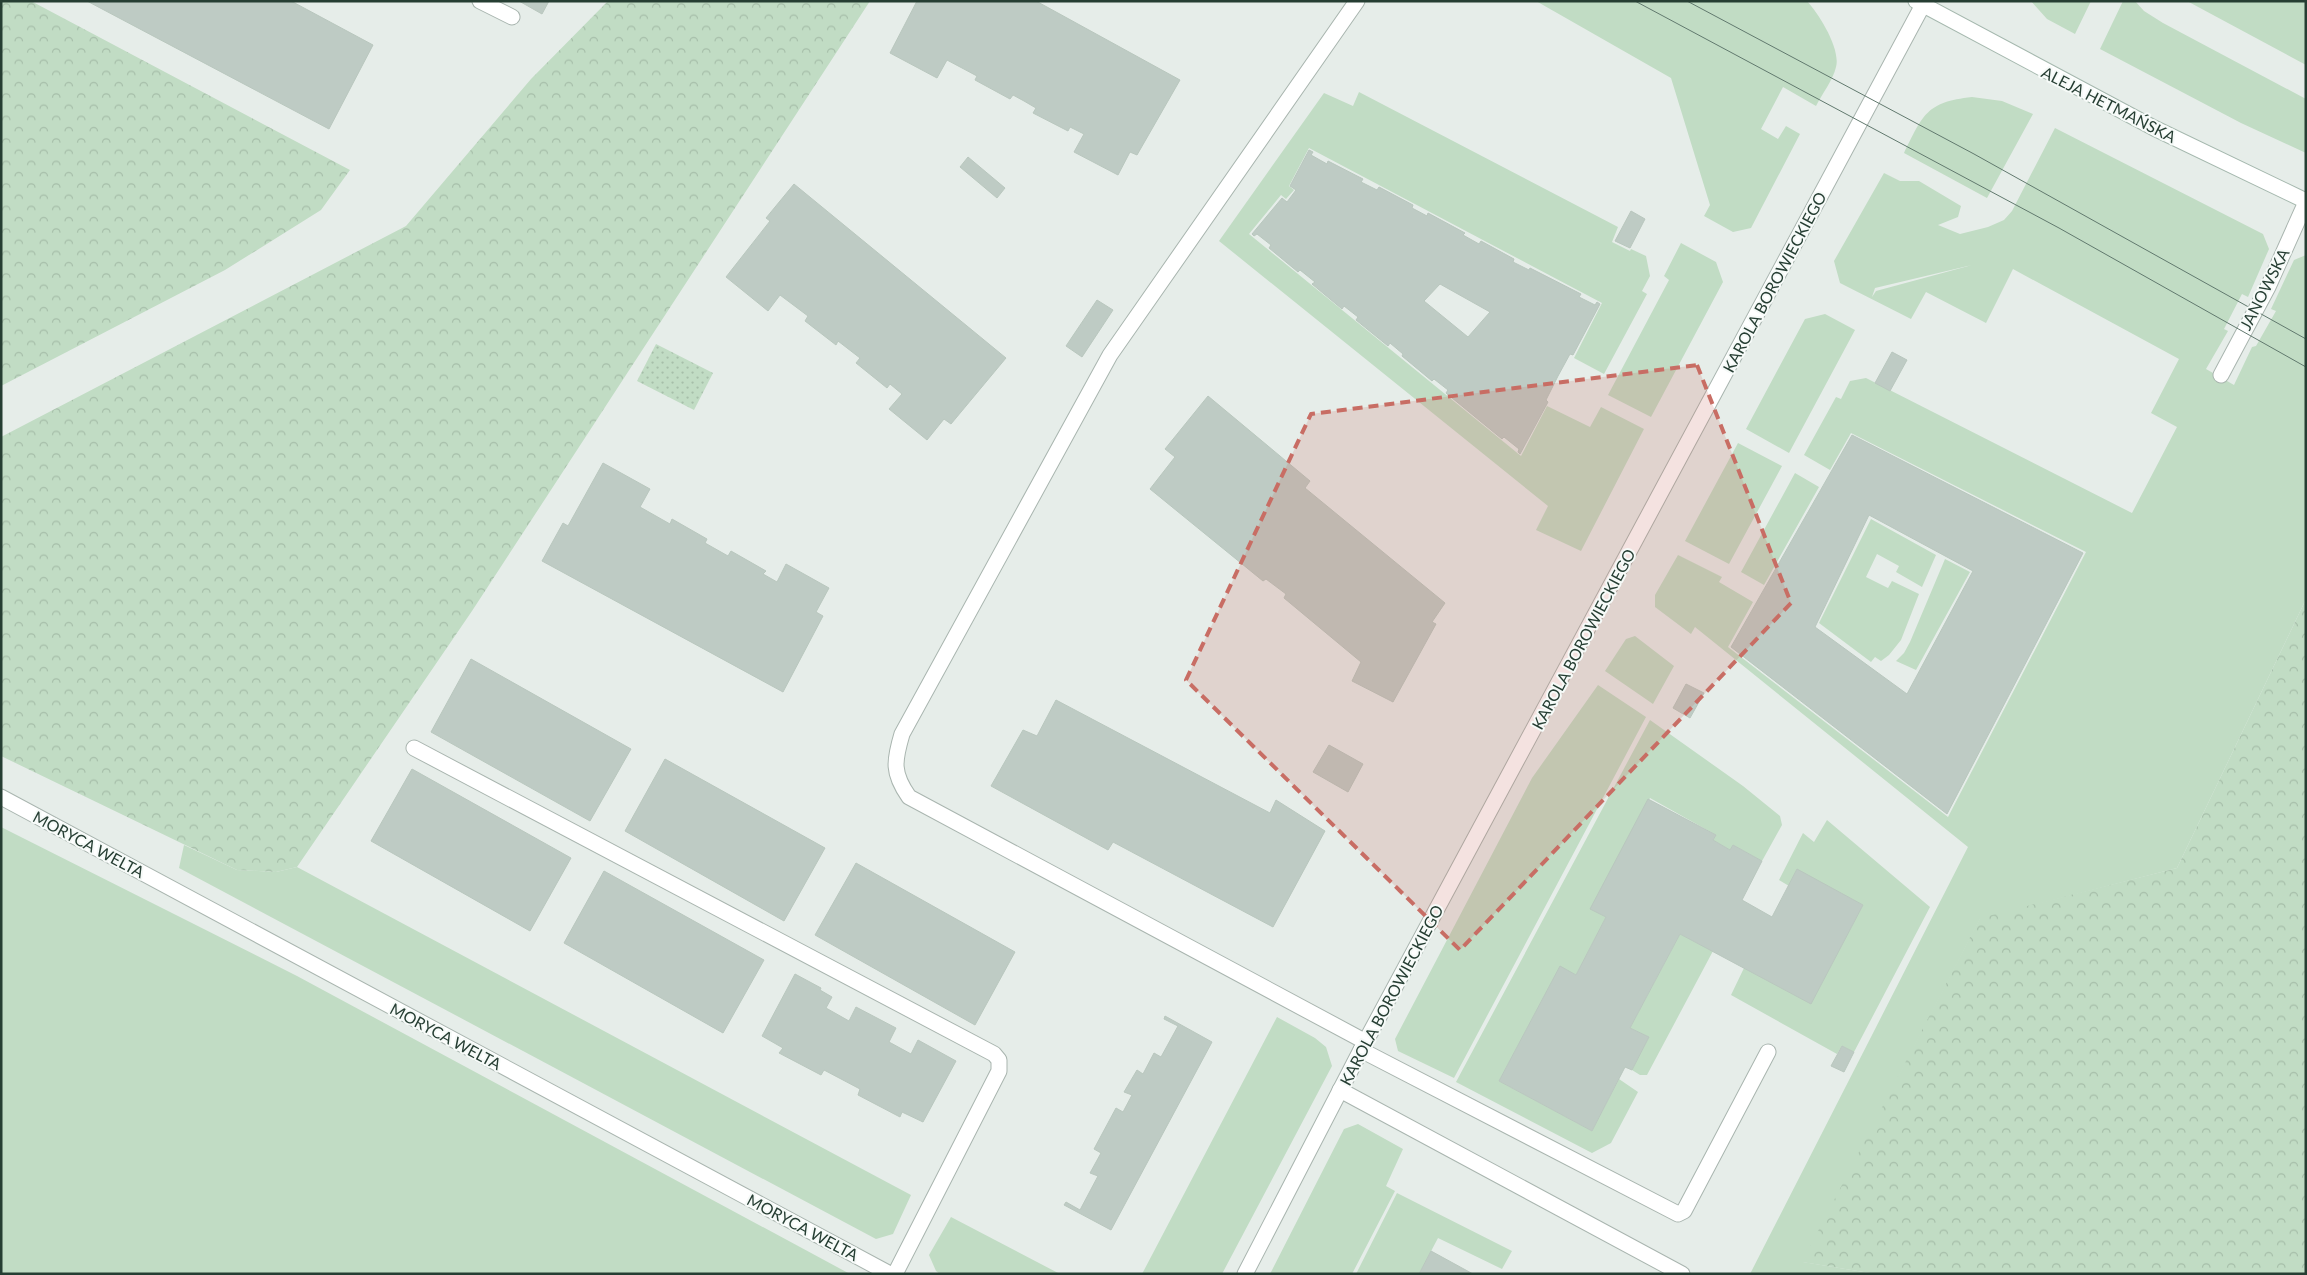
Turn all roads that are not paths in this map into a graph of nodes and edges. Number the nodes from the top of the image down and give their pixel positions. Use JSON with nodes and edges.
{"nodes":[{"id":1,"x":480,"y":1,"type":"edge"},
{"id":2,"x":1357,"y":1,"type":"edge"},
{"id":3,"x":1921,"y":2,"type":"edge"},
{"id":4,"x":512,"y":17,"type":"dead end"},
{"id":5,"x":2306,"y":202,"type":"edge"},
{"id":6,"x":2220,"y":375,"type":"dead end"},
{"id":7,"x":414,"y":748,"type":"dead end"},
{"id":8,"x":1,"y":797,"type":"edge"},
{"id":9,"x":1363,"y":1046,"type":"junction"},
{"id":10,"x":1768,"y":1052,"type":"dead end"},
{"id":11,"x":1340,"y":1090,"type":"junction"},
{"id":12,"x":890,"y":1274,"type":"edge"},
{"id":13,"x":895,"y":1274,"type":"edge"},
{"id":14,"x":1245,"y":1274,"type":"edge"},
{"id":15,"x":1682,"y":1274,"type":"edge"}],
"edges":[{"from":1,"to":4,"type":"street"},
{"from":2,"to":9,"type":"street"},
{"from":3,"to":5,"type":"street","name":"ALEJA HETMAŃSKA"},
{"from":3,"to":9,"type":"street","name":"KAROLA BOROWIECKIEGO"},
{"from":5,"to":6,"type":"street","name":"JANOWSKA"},
{"from":7,"to":13,"type":"street"},
{"from":8,"to":12,"type":"street","name":"MORYCA WELTA"},
{"from":9,"to":10,"type":"street"},
{"from":9,"to":11,"type":"street","name":"KAROLA BOROWIECKIEGO"},
{"from":11,"to":14,"type":"street","name":"KAROLA BOROWIECKIEGO"},
{"from":11,"to":15,"type":"street"}]}
